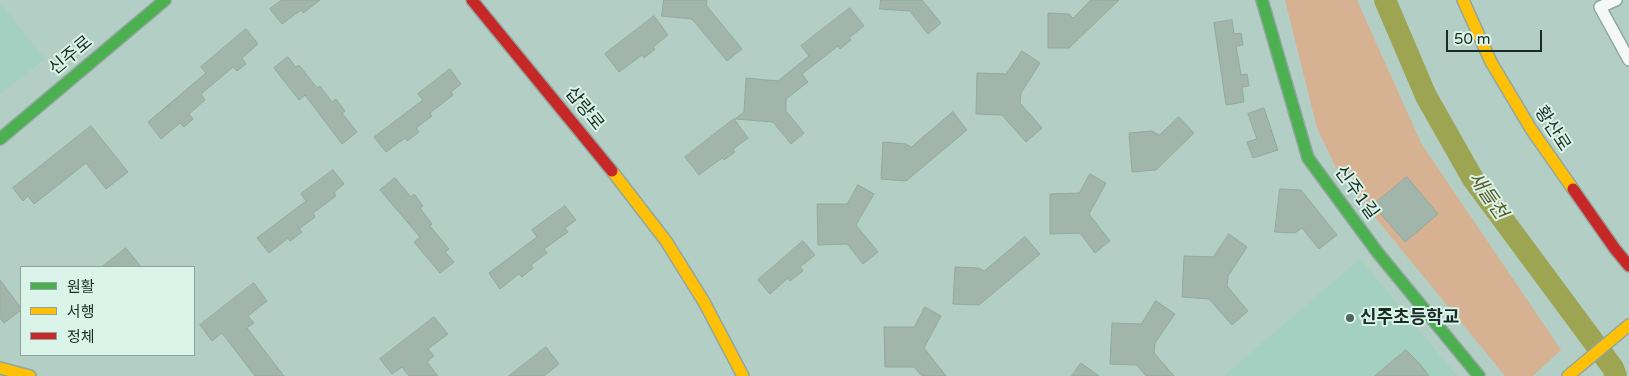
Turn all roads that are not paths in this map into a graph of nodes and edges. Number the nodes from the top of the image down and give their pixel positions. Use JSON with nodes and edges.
{"nodes":[{"id":1,"x":165,"y":0,"type":"edge"},
{"id":2,"x":472,"y":0,"type":"edge"},
{"id":3,"x":1262,"y":0,"type":"edge"},
{"id":4,"x":1463,"y":0,"type":"edge"},
{"id":5,"x":1616,"y":0,"type":"edge"},
{"id":6,"x":1629,"y":60,"type":"edge"},
{"id":7,"x":0,"y":139,"type":"edge"},
{"id":8,"x":1629,"y":266,"type":"edge"},
{"id":9,"x":1629,"y":325,"type":"edge"},
{"id":10,"x":0,"y":368,"type":"edge"},
{"id":11,"x":30,"y":376,"type":"edge"},
{"id":12,"x":743,"y":376,"type":"edge"},
{"id":13,"x":1479,"y":376,"type":"edge"},
{"id":14,"x":1568,"y":376,"type":"edge"}],
"edges":[{"from":1,"to":7,"type":"street","name":"신주로"},
{"from":2,"to":12,"type":"street","name":"삽량로"},
{"from":3,"to":13,"type":"street","name":"신주1길"},
{"from":4,"to":8,"type":"street","name":"황산로"},
{"from":5,"to":6,"type":"street"},
{"from":9,"to":14,"type":"street"},
{"from":10,"to":11,"type":"street"}]}
